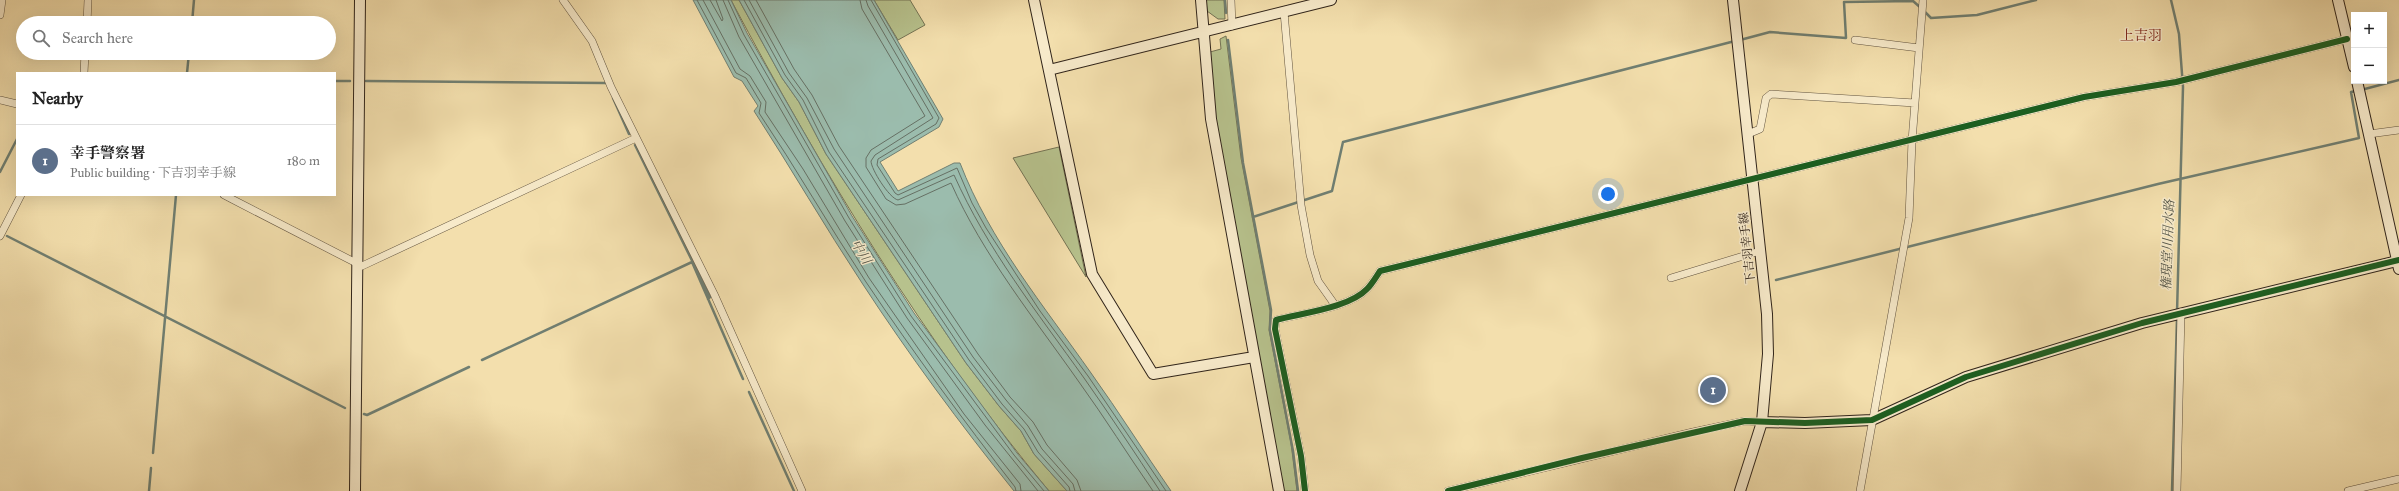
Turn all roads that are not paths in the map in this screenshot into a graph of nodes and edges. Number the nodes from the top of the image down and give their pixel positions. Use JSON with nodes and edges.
{"nodes":[{"id":1,"x":2,"y":0,"type":"edge"},
{"id":2,"x":88,"y":0,"type":"edge"},
{"id":3,"x":360,"y":0,"type":"edge"},
{"id":4,"x":563,"y":0,"type":"edge"},
{"id":5,"x":1034,"y":0,"type":"edge"},
{"id":6,"x":1200,"y":0,"type":"edge"},
{"id":7,"x":1231,"y":0,"type":"edge"},
{"id":8,"x":1331,"y":0,"type":"edge"},
{"id":9,"x":1733,"y":0,"type":"edge"},
{"id":10,"x":1923,"y":0,"type":"edge"},
{"id":11,"x":2338,"y":0,"type":"edge"},
{"id":12,"x":1284,"y":12,"type":"junction"},
{"id":13,"x":0,"y":15,"type":"edge"},
{"id":14,"x":87,"y":16,"type":"edge"},
{"id":15,"x":1232,"y":26,"type":"junction"},
{"id":16,"x":1203,"y":32,"type":"junction"},
{"id":17,"x":2347,"y":39,"type":"junction"},
{"id":18,"x":1855,"y":40,"type":"dead end"},
{"id":19,"x":1920,"y":48,"type":"junction"},
{"id":20,"x":2351,"y":56,"type":"edge"},
{"id":21,"x":85,"y":60,"type":"edge"},
{"id":22,"x":1049,"y":70,"type":"junction"},
{"id":23,"x":84,"y":72,"type":"edge"},
{"id":24,"x":2358,"y":84,"type":"edge"},
{"id":25,"x":0,"y":100,"type":"edge"},
{"id":26,"x":1915,"y":103,"type":"junction"},
{"id":27,"x":16,"y":104,"type":"edge"},
{"id":28,"x":2399,"y":130,"type":"edge"},
{"id":29,"x":1748,"y":134,"type":"junction"},
{"id":30,"x":2369,"y":134,"type":"junction"},
{"id":31,"x":636,"y":138,"type":"junction"},
{"id":32,"x":1912,"y":141,"type":"junction"},
{"id":33,"x":1753,"y":178,"type":"junction"},
{"id":34,"x":20,"y":196,"type":"edge"},
{"id":35,"x":226,"y":196,"type":"edge"},
{"id":36,"x":0,"y":236,"type":"edge"},
{"id":37,"x":1760,"y":251,"type":"junction"},
{"id":38,"x":2398,"y":263,"type":"edge"},
{"id":39,"x":356,"y":264,"type":"junction"},
{"id":40,"x":1671,"y":278,"type":"dead end"},
{"id":41,"x":1335,"y":305,"type":"junction"},
{"id":42,"x":2180,"y":312,"type":"junction"},
{"id":43,"x":1254,"y":356,"type":"junction"},
{"id":44,"x":1872,"y":420,"type":"junction"},
{"id":45,"x":1762,"y":422,"type":"junction"},
{"id":46,"x":2399,"y":479,"type":"edge"},
{"id":47,"x":355,"y":491,"type":"edge"},
{"id":48,"x":802,"y":491,"type":"edge"},
{"id":49,"x":1279,"y":491,"type":"edge"},
{"id":50,"x":1306,"y":491,"type":"edge"},
{"id":51,"x":1448,"y":491,"type":"edge"},
{"id":52,"x":1740,"y":491,"type":"edge"},
{"id":53,"x":1860,"y":491,"type":"edge"},
{"id":54,"x":2177,"y":491,"type":"edge"},
{"id":55,"x":2348,"y":491,"type":"edge"}],
"edges":[{"from":1,"to":13,"type":"street"},
{"from":2,"to":14,"type":"street"},
{"from":3,"to":39,"type":"street"},
{"from":4,"to":31,"type":"street"},
{"from":5,"to":22,"type":"street"},
{"from":6,"to":16,"type":"street"},
{"from":7,"to":15,"type":"street"},
{"from":8,"to":12,"type":"street"},
{"from":9,"to":29,"type":"street","name":"下吉羽幸手線"},
{"from":10,"to":19,"type":"street"},
{"from":11,"to":17,"type":"street"},
{"from":12,"to":15,"type":"street"},
{"from":12,"to":41,"type":"street"},
{"from":15,"to":16,"type":"street"},
{"from":16,"to":22,"type":"street"},
{"from":16,"to":43,"type":"street"},
{"from":17,"to":20,"type":"street"},
{"from":17,"to":32,"type":"street"},
{"from":18,"to":19,"type":"street"},
{"from":19,"to":26,"type":"street"},
{"from":21,"to":23,"type":"street"},
{"from":22,"to":43,"type":"street"},
{"from":24,"to":30,"type":"street"},
{"from":25,"to":27,"type":"street"},
{"from":26,"to":29,"type":"street"},
{"from":26,"to":32,"type":"street"},
{"from":28,"to":30,"type":"street"},
{"from":29,"to":33,"type":"street","name":"下吉羽幸手線"},
{"from":30,"to":38,"type":"street"},
{"from":31,"to":39,"type":"street"},
{"from":31,"to":48,"type":"street"},
{"from":32,"to":33,"type":"street"},
{"from":32,"to":44,"type":"street"},
{"from":33,"to":37,"type":"street","name":"下吉羽幸手線"},
{"from":33,"to":41,"type":"street"},
{"from":34,"to":36,"type":"street"},
{"from":35,"to":39,"type":"street"},
{"from":37,"to":40,"type":"street"},
{"from":37,"to":45,"type":"street","name":"下吉羽幸手線"},
{"from":38,"to":42,"type":"street"},
{"from":39,"to":47,"type":"street"},
{"from":41,"to":50,"type":"street"},
{"from":42,"to":44,"type":"street"},
{"from":42,"to":54,"type":"street"},
{"from":43,"to":49,"type":"street"},
{"from":44,"to":45,"type":"street"},
{"from":44,"to":53,"type":"street"},
{"from":45,"to":51,"type":"street"},
{"from":45,"to":52,"type":"street","name":"下吉羽幸手線"},
{"from":46,"to":55,"type":"street"}]}
